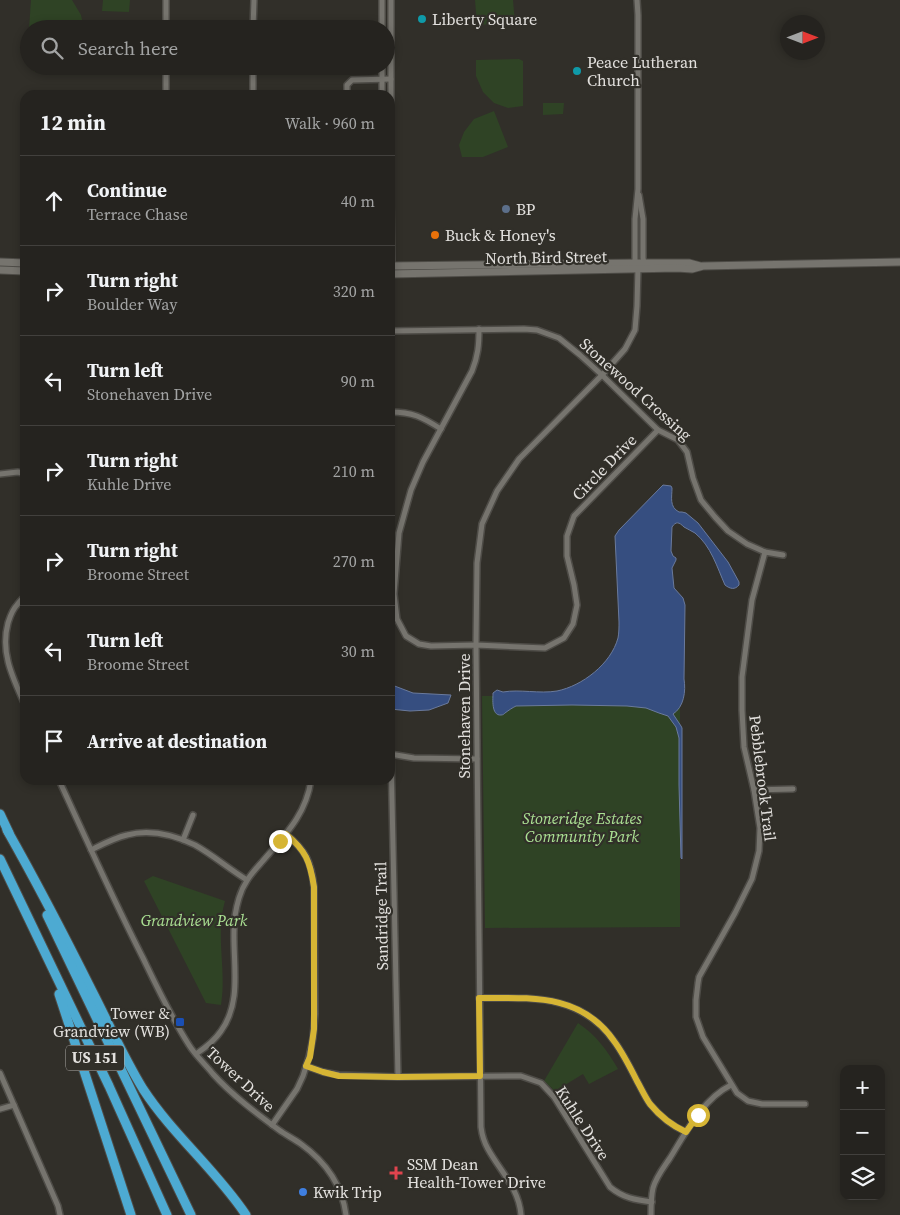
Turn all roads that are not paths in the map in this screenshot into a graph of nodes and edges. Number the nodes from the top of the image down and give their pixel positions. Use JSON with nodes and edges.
{"nodes":[{"id":1,"x":166,"y":0,"type":"edge"},
{"id":2,"x":254,"y":0,"type":"edge"},
{"id":3,"x":382,"y":0,"type":"edge"},
{"id":4,"x":391,"y":0,"type":"edge"},
{"id":5,"x":638,"y":2,"type":"edge"},
{"id":6,"x":166,"y":20,"type":"edge"},
{"id":7,"x":253,"y":20,"type":"edge"},
{"id":8,"x":382,"y":20,"type":"edge"},
{"id":9,"x":391,"y":20,"type":"edge"},
{"id":10,"x":166,"y":75,"type":"edge"},
{"id":11,"x":253,"y":75,"type":"edge"},
{"id":12,"x":382,"y":75,"type":"edge"},
{"id":13,"x":391,"y":75,"type":"edge"},
{"id":14,"x":391,"y":79,"type":"junction"},
{"id":15,"x":382,"y":80,"type":"junction"},
{"id":16,"x":166,"y":90,"type":"edge"},
{"id":17,"x":253,"y":90,"type":"edge"},
{"id":18,"x":347,"y":90,"type":"edge"},
{"id":19,"x":382,"y":90,"type":"edge"},
{"id":20,"x":391,"y":90,"type":"edge"},
{"id":21,"x":638,"y":189,"type":"junction"},
{"id":22,"x":0,"y":262,"type":"edge"},
{"id":23,"x":900,"y":262,"type":"edge"},
{"id":24,"x":20,"y":263,"type":"edge"},
{"id":25,"x":639,"y":264,"type":"junction"},
{"id":26,"x":395,"y":267,"type":"edge"},
{"id":27,"x":0,"y":270,"type":"edge"},
{"id":28,"x":20,"y":271,"type":"edge"},
{"id":29,"x":395,"y":274,"type":"edge"},
{"id":30,"x":479,"y":329,"type":"junction"},
{"id":31,"x":395,"y":331,"type":"edge"},
{"id":32,"x":602,"y":375,"type":"junction"},
{"id":33,"x":395,"y":412,"type":"edge"},
{"id":34,"x":441,"y":429,"type":"junction"},
{"id":35,"x":658,"y":430,"type":"junction"},
{"id":36,"x":20,"y":473,"type":"edge"},
{"id":37,"x":0,"y":474,"type":"edge"},
{"id":38,"x":765,"y":552,"type":"junction"},
{"id":39,"x":783,"y":555,"type":"dead end"},
{"id":40,"x":396,"y":564,"type":"joint"},
{"id":41,"x":395,"y":579,"type":"edge"},
{"id":42,"x":20,"y":601,"type":"edge"},
{"id":43,"x":395,"y":602,"type":"edge"},
{"id":44,"x":476,"y":645,"type":"junction"},
{"id":45,"x":20,"y":694,"type":"edge"},
{"id":46,"x":395,"y":755,"type":"edge"},
{"id":47,"x":477,"y":759,"type":"junction"},
{"id":48,"x":61,"y":785,"type":"edge"},
{"id":49,"x":310,"y":785,"type":"edge"},
{"id":50,"x":391,"y":785,"type":"edge"},
{"id":51,"x":792,"y":789,"type":"dead end"},
{"id":52,"x":754,"y":790,"type":"junction"},
{"id":53,"x":0,"y":814,"type":"edge"},
{"id":54,"x":193,"y":815,"type":"dead end"},
{"id":55,"x":7,"y":830,"type":"junction"},
{"id":56,"x":286,"y":834,"type":"junction"},
{"id":57,"x":183,"y":840,"type":"junction"},
{"id":58,"x":91,"y":850,"type":"junction"},
{"id":59,"x":0,"y":859,"type":"edge"},
{"id":60,"x":247,"y":880,"type":"junction"},
{"id":61,"x":20,"y":902,"type":"junction"},
{"id":62,"x":479,"y":998,"type":"junction"},
{"id":63,"x":196,"y":1054,"type":"junction"},
{"id":64,"x":306,"y":1066,"type":"junction"},
{"id":65,"x":0,"y":1073,"type":"edge"},
{"id":66,"x":480,"y":1076,"type":"junction"},
{"id":67,"x":398,"y":1077,"type":"junction"},
{"id":68,"x":731,"y":1085,"type":"junction"},
{"id":69,"x":805,"y":1104,"type":"dead end"},
{"id":70,"x":14,"y":1105,"type":"junction"},
{"id":71,"x":0,"y":1109,"type":"edge"},
{"id":72,"x":272,"y":1125,"type":"junction"},
{"id":73,"x":686,"y":1132,"type":"junction"},
{"id":74,"x":652,"y":1202,"type":"junction"},
{"id":75,"x":60,"y":1215,"type":"edge"},
{"id":76,"x":130,"y":1215,"type":"edge"},
{"id":77,"x":167,"y":1215,"type":"edge"},
{"id":78,"x":191,"y":1215,"type":"edge"},
{"id":79,"x":246,"y":1215,"type":"edge"},
{"id":80,"x":346,"y":1215,"type":"edge"},
{"id":81,"x":521,"y":1215,"type":"edge"},
{"id":82,"x":651,"y":1215,"type":"edge"}],
"edges":[{"from":1,"to":6,"type":"street"},
{"from":2,"to":7,"type":"street"},
{"from":3,"to":8,"type":"street"},
{"from":4,"to":9,"type":"street"},
{"from":5,"to":21,"type":"street","name":"Stonehaven Drive"},
{"from":10,"to":16,"type":"street"},
{"from":11,"to":17,"type":"street"},
{"from":12,"to":15,"type":"street"},
{"from":13,"to":14,"type":"street"},
{"from":14,"to":15,"type":"street"},
{"from":14,"to":20,"type":"street"},
{"from":15,"to":18,"type":"street"},
{"from":15,"to":19,"type":"street"},
{"from":21,"to":25,"type":"street","name":"Stonehaven Drive"},
{"from":21,"to":25,"type":"street","name":"Stonehaven Drive"},
{"from":22,"to":24,"type":"street"},
{"from":23,"to":25,"type":"street","name":"North Bird Street"},
{"from":25,"to":26,"type":"street","name":"North Bird Street"},
{"from":25,"to":29,"type":"street","name":"North Bird Street"},
{"from":25,"to":32,"type":"street","name":"Stonehaven Drive"},
{"from":27,"to":28,"type":"street"},
{"from":30,"to":31,"type":"street","name":"Stonewood Crossing"},
{"from":30,"to":32,"type":"street","name":"Stonewood Crossing"},
{"from":30,"to":34,"type":"street","name":"Circle Drive"},
{"from":32,"to":35,"type":"street","name":"Stonewood Crossing"},
{"from":32,"to":44,"type":"street","name":"Stonehaven Drive"},
{"from":33,"to":34,"type":"street"},
{"from":34,"to":40,"type":"street","name":"Circle Drive"},
{"from":35,"to":38,"type":"street","name":"Stonewood Crossing"},
{"from":35,"to":44,"type":"street","name":"Circle Drive"},
{"from":36,"to":37,"type":"street"},
{"from":38,"to":39,"type":"street","name":"Stonewood Crossing"},
{"from":38,"to":52,"type":"street","name":"Pebblebrook Trail"},
{"from":40,"to":41,"type":"street","name":"Circle Drive"},
{"from":42,"to":45,"type":"street"},
{"from":43,"to":44,"type":"street","name":"Circle Drive"},
{"from":44,"to":47,"type":"street","name":"Stonehaven Drive"},
{"from":46,"to":47,"type":"street"},
{"from":47,"to":62,"type":"street","name":"Stonehaven Drive"},
{"from":48,"to":58,"type":"street","name":"Tower Drive"},
{"from":49,"to":56,"type":"street"},
{"from":50,"to":67,"type":"street","name":"Sandridge Trail"},
{"from":51,"to":52,"type":"street"},
{"from":52,"to":68,"type":"street","name":"Pebblebrook Trail"},
{"from":53,"to":55,"type":"highway","number":"US 151"},
{"from":54,"to":57,"type":"street"},
{"from":55,"to":78,"type":"highway","number":"US 151"},
{"from":55,"to":79,"type":"highway"},
{"from":56,"to":60,"type":"street"},
{"from":56,"to":64,"type":"street"},
{"from":57,"to":58,"type":"street"},
{"from":57,"to":60,"type":"street"},
{"from":58,"to":63,"type":"street","name":"Tower Drive"},
{"from":59,"to":61,"type":"highway","number":"US 151"},
{"from":60,"to":63,"type":"street"},
{"from":61,"to":76,"type":"highway"},
{"from":61,"to":77,"type":"highway","number":"US 151"},
{"from":62,"to":66,"type":"street","name":"Stonehaven Drive"},
{"from":62,"to":73,"type":"street"},
{"from":63,"to":72,"type":"street","name":"Tower Drive"},
{"from":64,"to":67,"type":"street","name":"Kuhle Drive"},
{"from":64,"to":72,"type":"street"},
{"from":65,"to":70,"type":"street"},
{"from":66,"to":67,"type":"street","name":"Kuhle Drive"},
{"from":66,"to":74,"type":"street","name":"Kuhle Drive"},
{"from":66,"to":81,"type":"street","name":"Stonehaven Drive"},
{"from":68,"to":69,"type":"street","name":"Pebblebrook Trail"},
{"from":68,"to":73,"type":"street"},
{"from":70,"to":71,"type":"street"},
{"from":70,"to":75,"type":"street"},
{"from":72,"to":80,"type":"street","name":"Tower Drive"},
{"from":73,"to":74,"type":"street"},
{"from":74,"to":82,"type":"street"}]}
